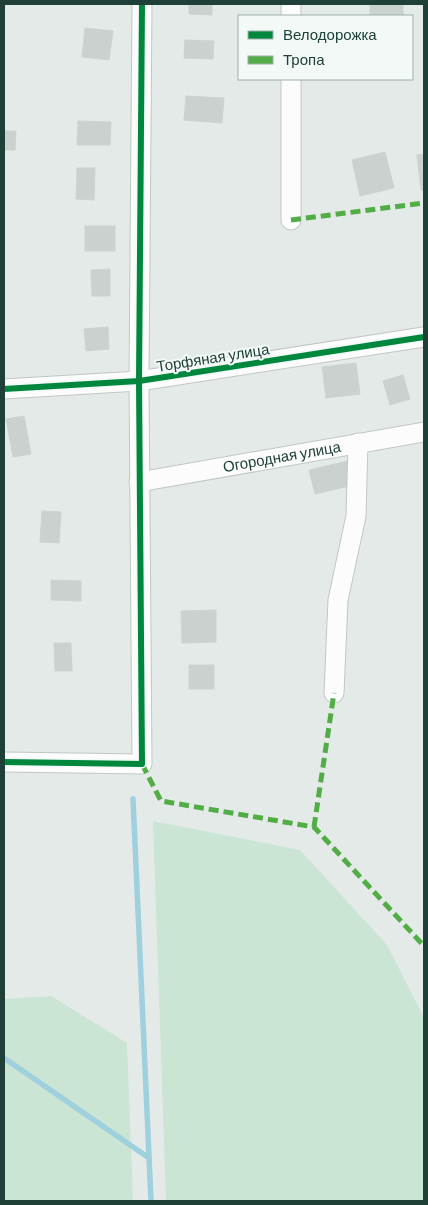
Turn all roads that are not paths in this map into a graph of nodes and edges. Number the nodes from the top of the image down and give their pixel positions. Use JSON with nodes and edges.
{"nodes":[{"id":1,"x":142,"y":4,"type":"edge"},
{"id":2,"x":291,"y":80,"type":"edge"},
{"id":3,"x":291,"y":220,"type":"dead end"},
{"id":4,"x":424,"y":337,"type":"edge"},
{"id":5,"x":139,"y":381,"type":"junction"},
{"id":6,"x":4,"y":389,"type":"edge"},
{"id":7,"x":424,"y":432,"type":"edge"},
{"id":8,"x":358,"y":443,"type":"junction"},
{"id":9,"x":139,"y":482,"type":"junction"},
{"id":10,"x":334,"y":693,"type":"dead end"},
{"id":11,"x":4,"y":762,"type":"edge"}],
"edges":[{"from":1,"to":5,"type":"street"},
{"from":2,"to":3,"type":"street"},
{"from":4,"to":5,"type":"street","name":"Торфяная улица"},
{"from":5,"to":6,"type":"street","name":"Торфяная улица"},
{"from":5,"to":9,"type":"street"},
{"from":7,"to":8,"type":"street","name":"Огородная улица"},
{"from":8,"to":9,"type":"street","name":"Огородная улица"},
{"from":8,"to":10,"type":"street"},
{"from":9,"to":11,"type":"street"}]}
